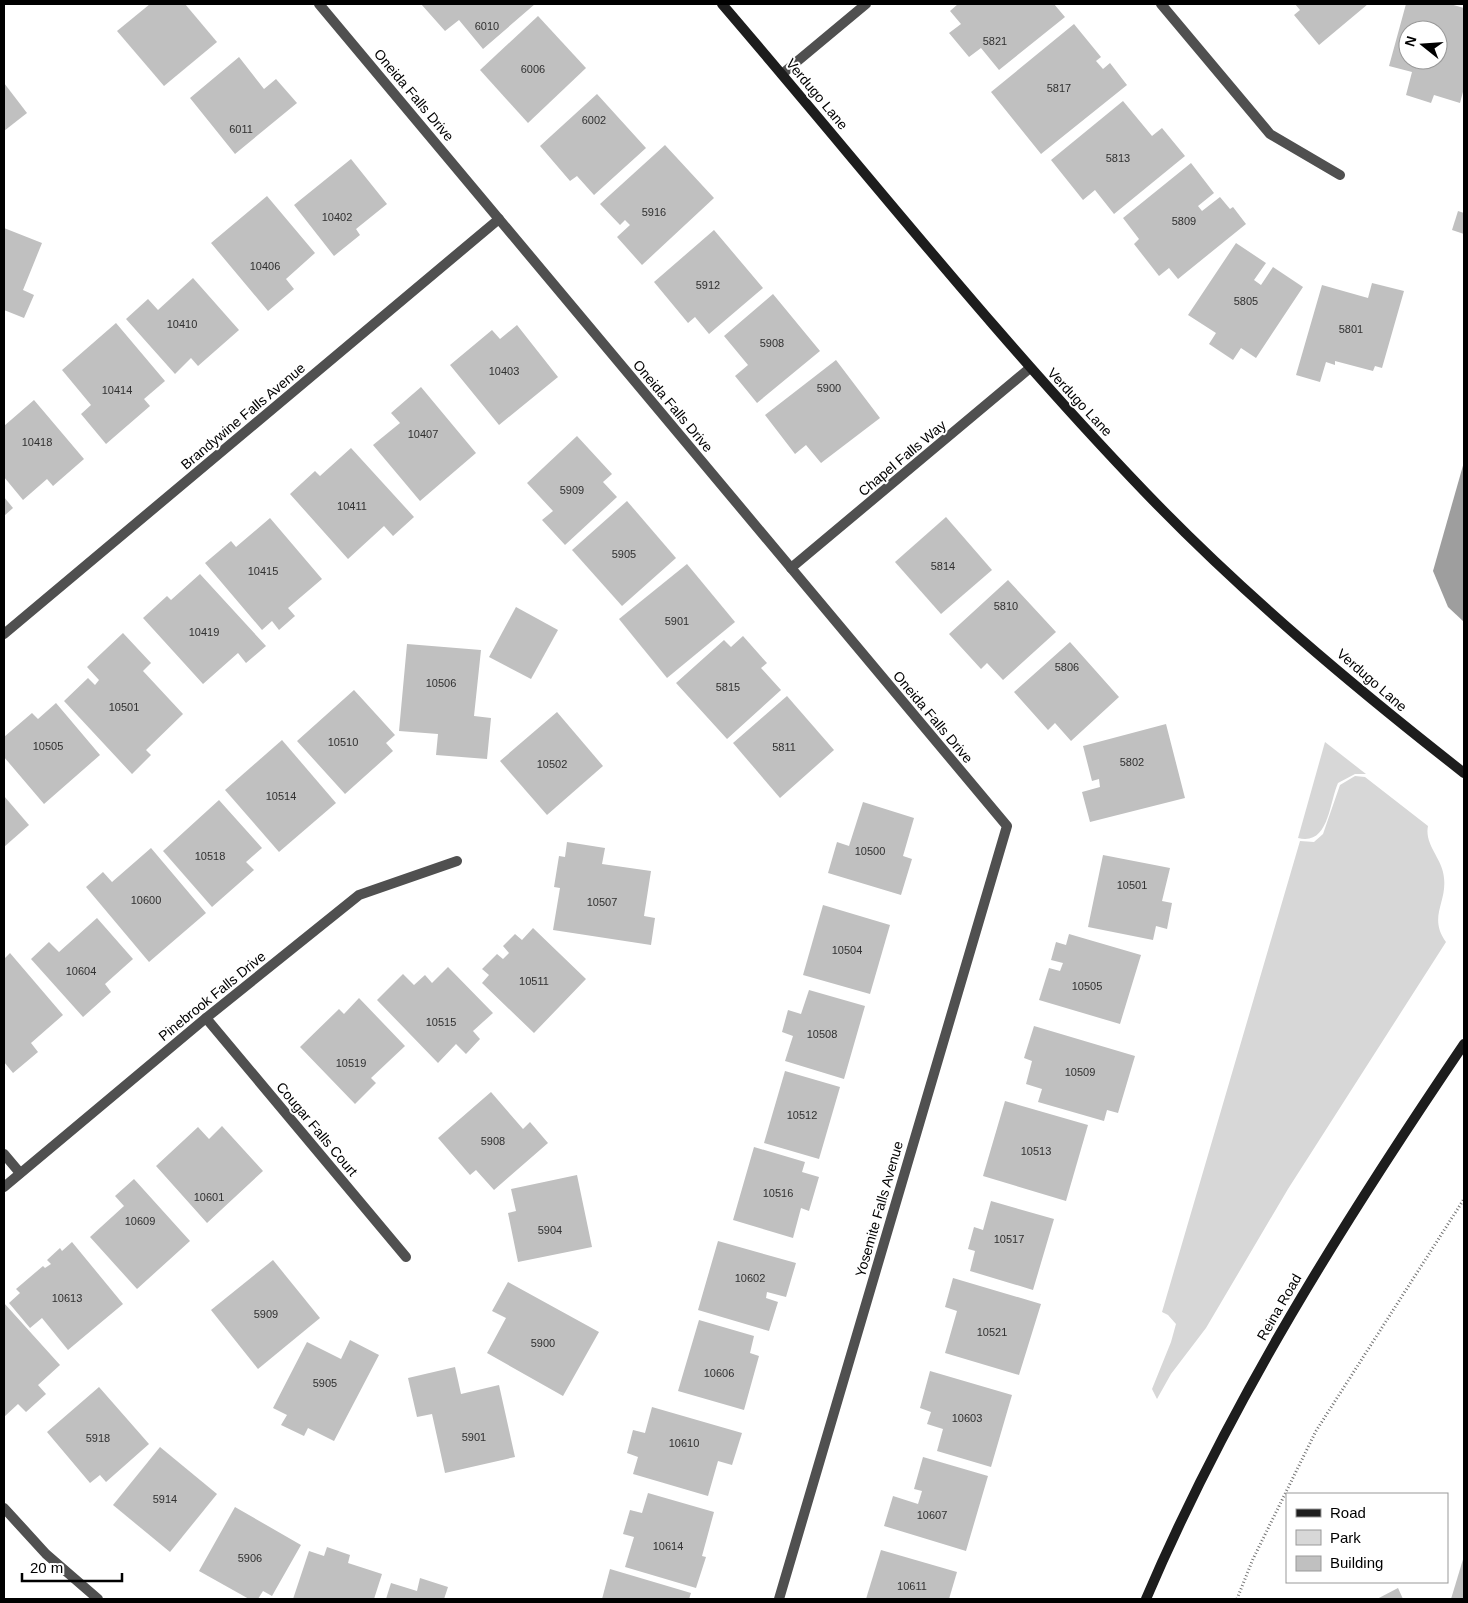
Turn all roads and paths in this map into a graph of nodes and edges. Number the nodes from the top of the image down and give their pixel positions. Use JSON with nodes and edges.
{"nodes":[{"id":1,"x":319,"y":4,"type":"edge"},
{"id":2,"x":722,"y":4,"type":"edge"},
{"id":3,"x":866,"y":4,"type":"edge"},
{"id":4,"x":1161,"y":4,"type":"edge"},
{"id":5,"x":782,"y":74,"type":"junction"},
{"id":6,"x":1340,"y":175,"type":"dead end"},
{"id":7,"x":499,"y":219,"type":"junction"},
{"id":8,"x":1030,"y":368,"type":"junction"},
{"id":9,"x":791,"y":568,"type":"junction"},
{"id":10,"x":4,"y":634,"type":"edge"},
{"id":11,"x":1464,"y":773,"type":"edge"},
{"id":12,"x":1006,"y":826,"type":"joint"},
{"id":13,"x":456,"y":861,"type":"dead end"},
{"id":14,"x":206,"y":1018,"type":"junction"},
{"id":15,"x":1464,"y":1044,"type":"edge"},
{"id":16,"x":4,"y":1154,"type":"edge"},
{"id":17,"x":20,"y":1173,"type":"junction"},
{"id":18,"x":4,"y":1187,"type":"edge"},
{"id":19,"x":1464,"y":1199,"type":"edge"},
{"id":20,"x":406,"y":1258,"type":"dead end"},
{"id":21,"x":4,"y":1508,"type":"edge"},
{"id":22,"x":98,"y":1599,"type":"edge"},
{"id":23,"x":778,"y":1599,"type":"edge"},
{"id":24,"x":1146,"y":1599,"type":"edge"},
{"id":25,"x":1237,"y":1599,"type":"edge"}],
"edges":[{"from":1,"to":7,"type":"street","name":"Oneida Falls Drive"},
{"from":2,"to":5,"type":"street","name":"Verdugo Lane"},
{"from":3,"to":5,"type":"street"},
{"from":4,"to":6,"type":"street"},
{"from":5,"to":8,"type":"street","name":"Verdugo Lane"},
{"from":7,"to":9,"type":"street","name":"Oneida Falls Drive"},
{"from":7,"to":10,"type":"street","name":"Brandywine Falls Avenue"},
{"from":8,"to":9,"type":"street","name":"Chapel Falls Way"},
{"from":8,"to":11,"type":"street","name":"Verdugo Lane"},
{"from":9,"to":12,"type":"street","name":"Oneida Falls Drive"},
{"from":12,"to":23,"type":"street","name":"Yosemite Falls Avenue"},
{"from":13,"to":14,"type":"street","name":"Pinebrook Falls Drive"},
{"from":14,"to":17,"type":"street","name":"Pinebrook Falls Drive"},
{"from":14,"to":20,"type":"street","name":"Cougar Falls Court"},
{"from":15,"to":24,"type":"street","name":"Reina Road"},
{"from":16,"to":17,"type":"street"},
{"from":17,"to":18,"type":"street","name":"Pinebrook Falls Drive"},
{"from":19,"to":25,"type":"path"},
{"from":21,"to":22,"type":"street"}]}
